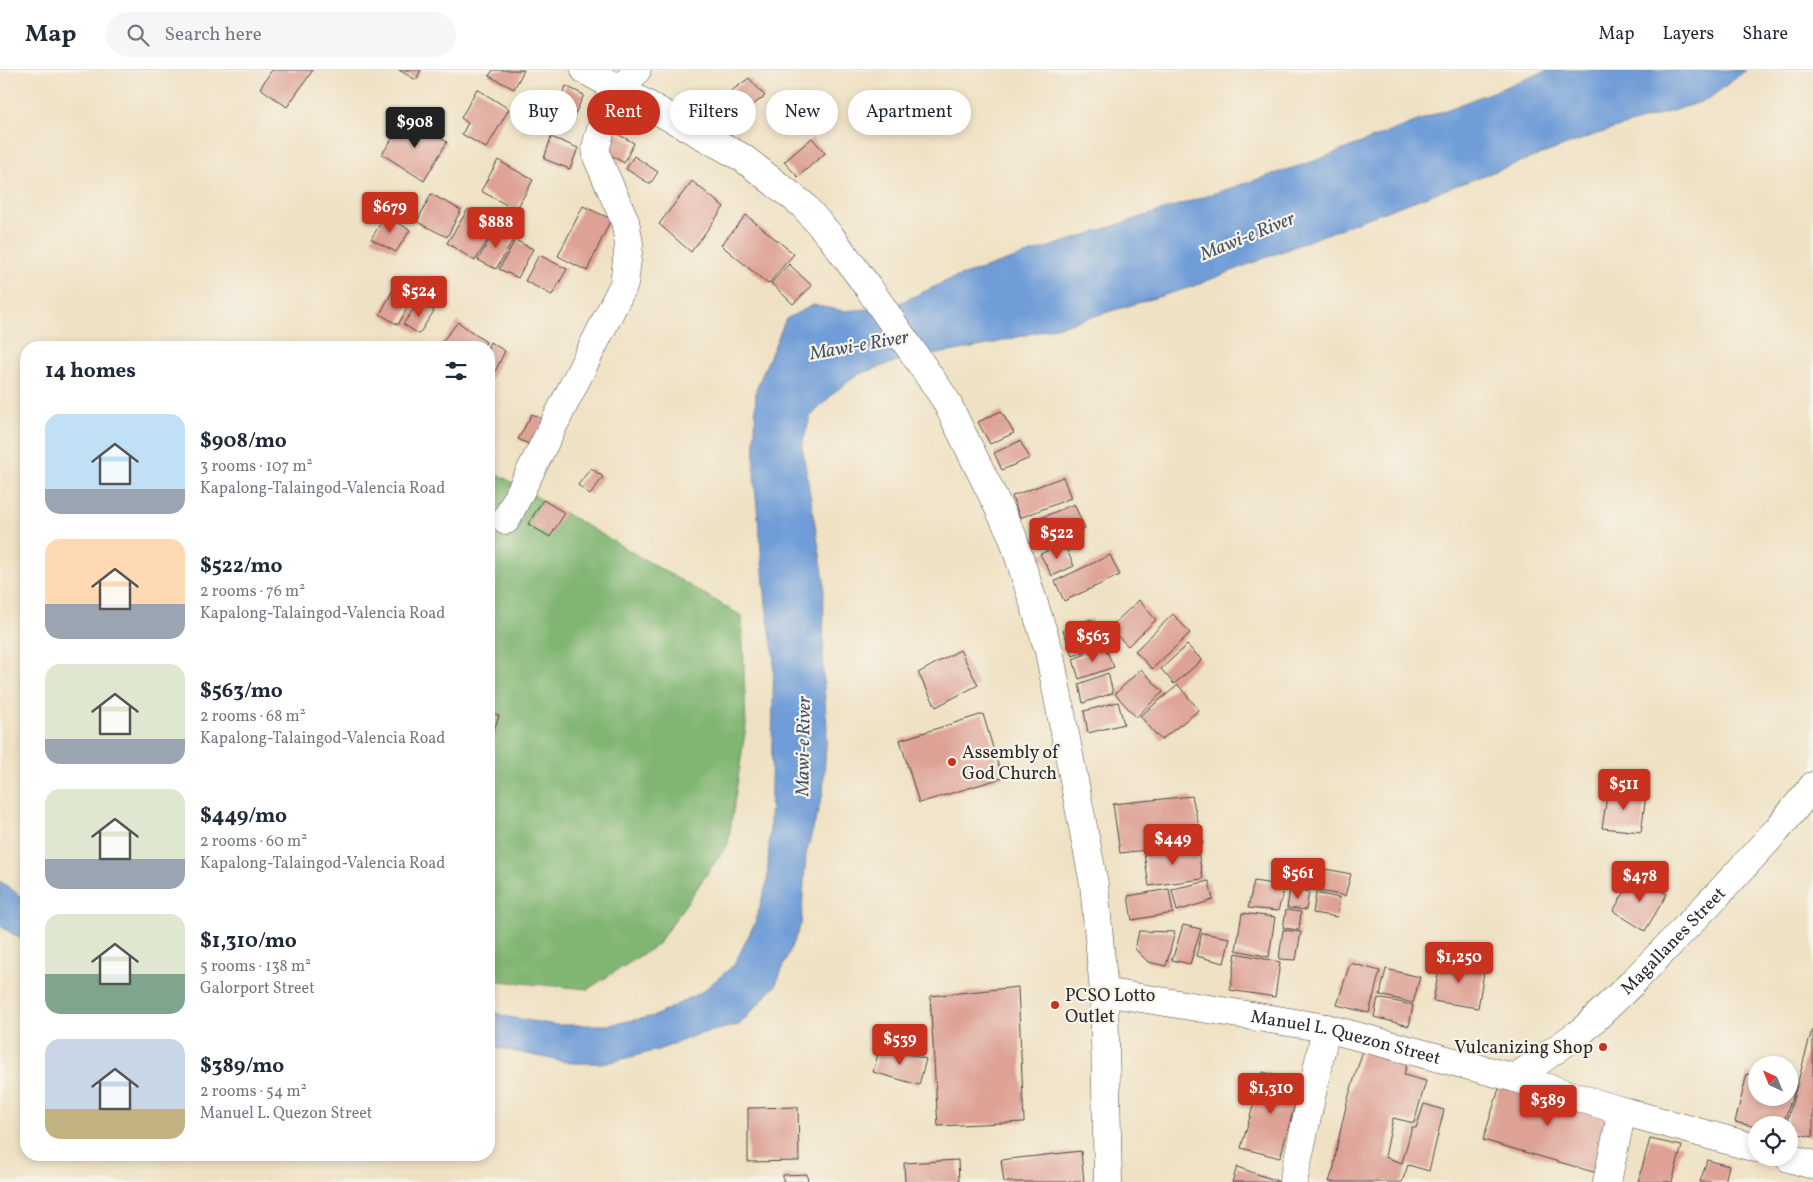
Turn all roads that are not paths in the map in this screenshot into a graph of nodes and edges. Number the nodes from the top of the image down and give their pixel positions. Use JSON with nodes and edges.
{"nodes":[{"id":1,"x":586,"y":70,"type":"edge"},
{"id":2,"x":624,"y":82,"type":"edge"},
{"id":3,"x":506,"y":520,"type":"dead end"},
{"id":4,"x":1813,"y":786,"type":"edge"},
{"id":5,"x":1104,"y":992,"type":"junction"},
{"id":6,"x":1326,"y":1028,"type":"junction"},
{"id":7,"x":1515,"y":1078,"type":"junction"},
{"id":8,"x":1622,"y":1111,"type":"junction"},
{"id":9,"x":1748,"y":1146,"type":"edge"},
{"id":10,"x":1798,"y":1160,"type":"edge"},
{"id":11,"x":1813,"y":1164,"type":"edge"},
{"id":12,"x":1108,"y":1182,"type":"edge"},
{"id":13,"x":1293,"y":1182,"type":"edge"},
{"id":14,"x":1607,"y":1182,"type":"edge"}],
"edges":[{"from":1,"to":2,"type":"main road"},
{"from":2,"to":3,"type":"main road"},
{"from":2,"to":5,"type":"main road"},
{"from":4,"to":7,"type":"main road","name":"Magallanes Street"},
{"from":5,"to":6,"type":"main road","name":"Manuel L. Quezon Street"},
{"from":5,"to":12,"type":"main road"},
{"from":6,"to":7,"type":"main road","name":"Manuel L. Quezon Street"},
{"from":6,"to":13,"type":"main road"},
{"from":7,"to":8,"type":"main road","name":"Manuel L. Quezon Street"},
{"from":8,"to":9,"type":"main road","name":"Manuel L. Quezon Street"},
{"from":8,"to":14,"type":"main road"},
{"from":10,"to":11,"type":"main road"}]}
